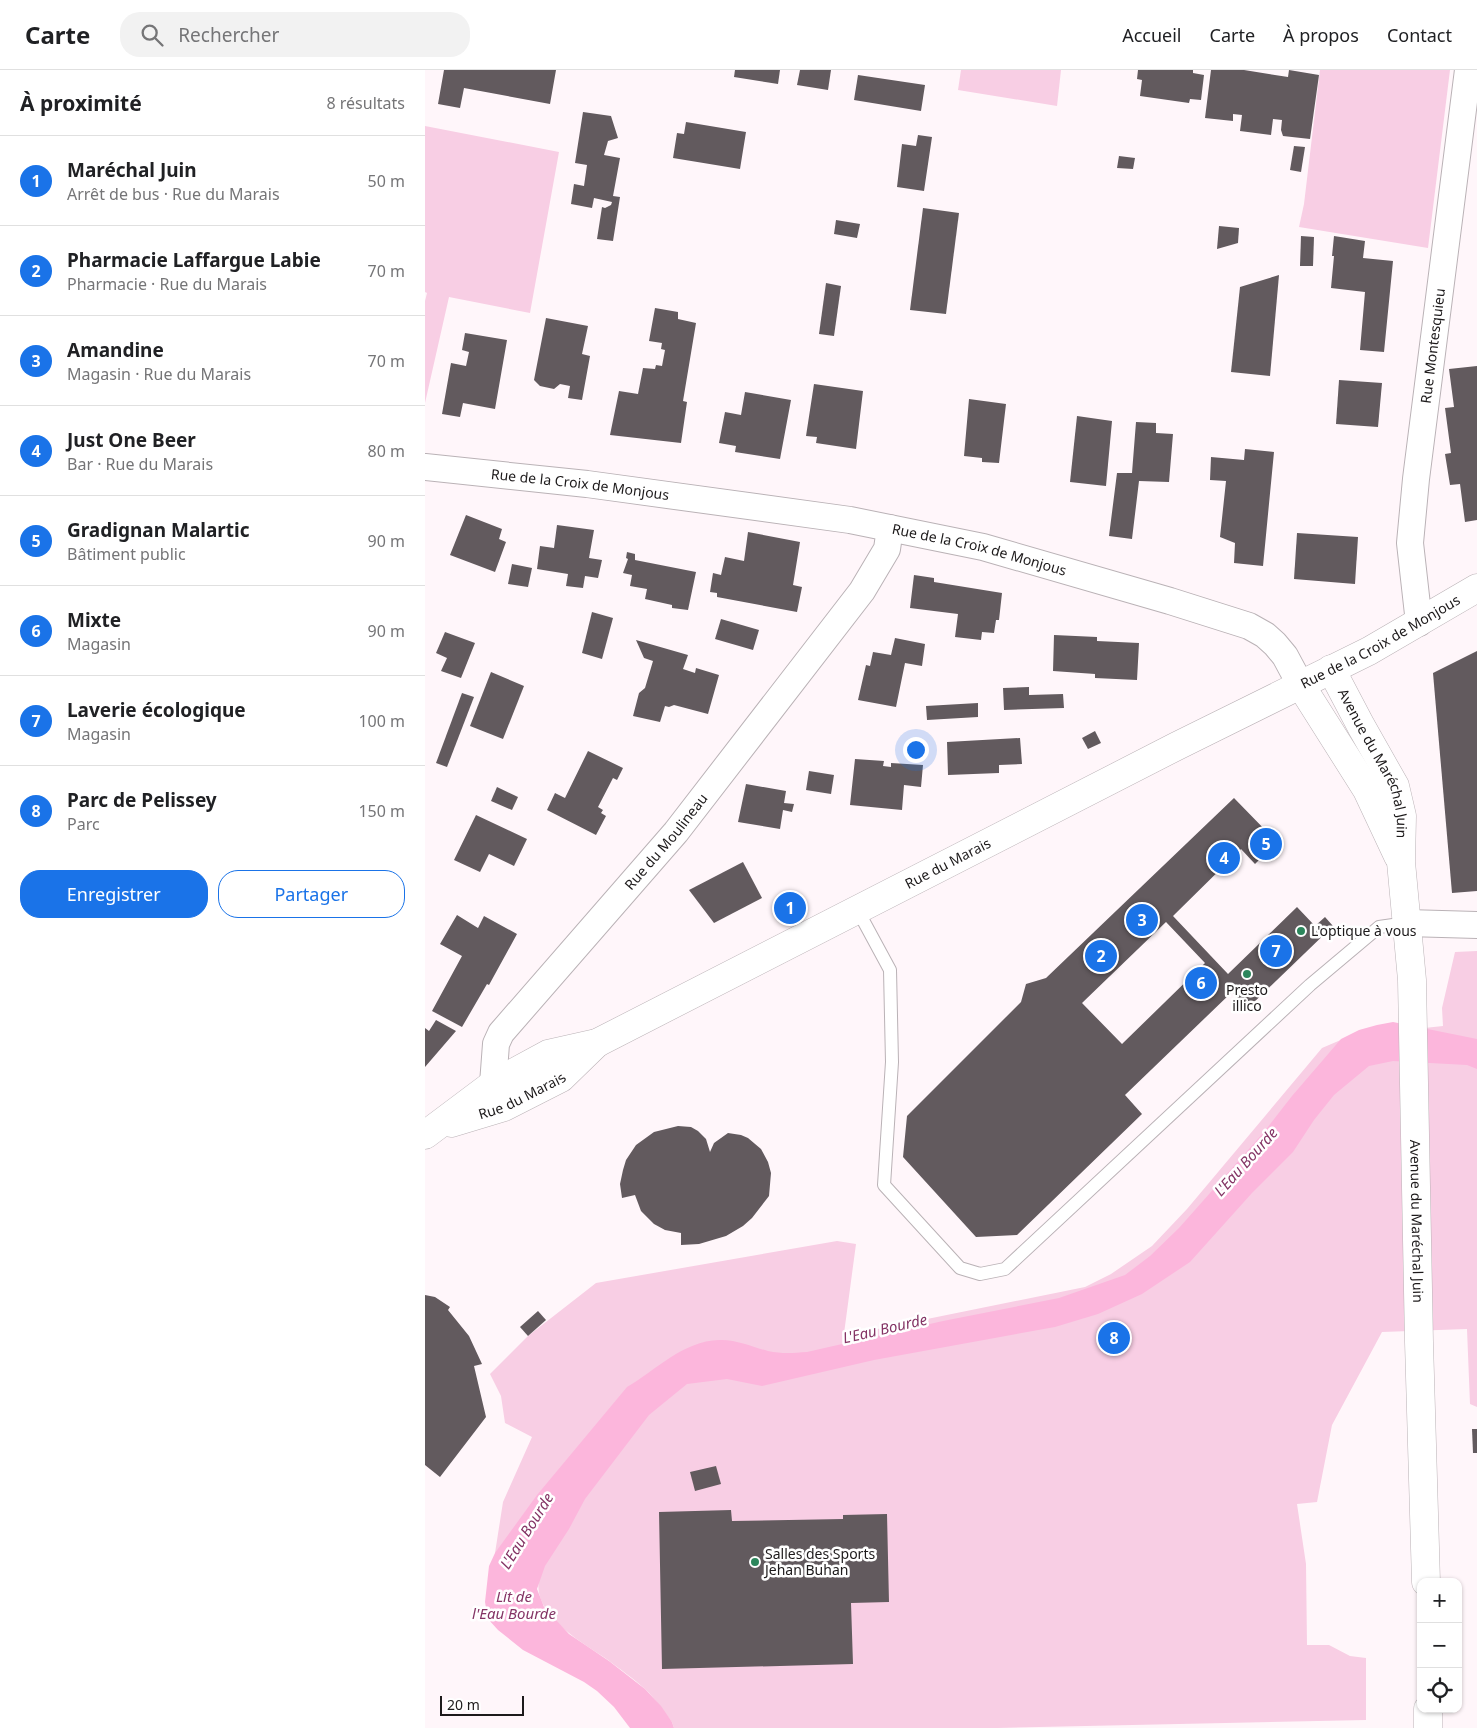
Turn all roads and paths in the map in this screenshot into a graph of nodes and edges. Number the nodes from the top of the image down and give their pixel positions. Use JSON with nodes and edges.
{"nodes":[{"id":1,"x":1468,"y":70,"type":"edge"},
{"id":2,"x":425,"y":467,"type":"edge"},
{"id":3,"x":890,"y":528,"type":"junction"},
{"id":4,"x":1474,"y":596,"type":"edge"},
{"id":5,"x":1419,"y":623,"type":"junction"},
{"id":6,"x":1331,"y":669,"type":"junction"},
{"id":7,"x":1300,"y":684,"type":"junction"},
{"id":8,"x":1401,"y":862,"type":"junction"},
{"id":9,"x":857,"y":909,"type":"junction"},
{"id":10,"x":1407,"y":924,"type":"junction"},
{"id":11,"x":1477,"y":925,"type":"edge"},
{"id":12,"x":597,"y":1043,"type":"junction"},
{"id":13,"x":493,"y":1084,"type":"junction"},
{"id":14,"x":430,"y":1131,"type":"edge"},
{"id":15,"x":1426,"y":1578,"type":"edge"},
{"id":16,"x":1428,"y":1713,"type":"edge"},
{"id":17,"x":1428,"y":1728,"type":"edge"}],
"edges":[{"from":1,"to":5,"type":"street","name":"Rue Montesquieu"},
{"from":2,"to":3,"type":"street","name":"Rue de la Croix de Monjous"},
{"from":3,"to":7,"type":"street","name":"Rue de la Croix de Monjous"},
{"from":3,"to":13,"type":"street","name":"Rue du Moulineau"},
{"from":4,"to":5,"type":"main road","name":"Rue de la Croix de Monjous"},
{"from":5,"to":6,"type":"main road","name":"Rue de la Croix de Monjous"},
{"from":6,"to":7,"type":"main road","name":"Rue de la Croix de Monjous"},
{"from":6,"to":8,"type":"main road","name":"Avenue du Maréchal Juin"},
{"from":7,"to":8,"type":"main road","name":"Avenue du Maréchal Juin"},
{"from":7,"to":9,"type":"main road","name":"Rue du Marais"},
{"from":8,"to":10,"type":"main road","name":"Avenue du Maréchal Juin"},
{"from":9,"to":10,"type":"lane"},
{"from":9,"to":12,"type":"main road","name":"Rue du Marais"},
{"from":10,"to":11,"type":"street"},
{"from":10,"to":15,"type":"main road","name":"Avenue du Maréchal Juin"},
{"from":12,"to":13,"type":"main road","name":"Rue du Marais"},
{"from":12,"to":14,"type":"main road","name":"Rue du Marais"},
{"from":13,"to":14,"type":"main road"},
{"from":16,"to":17,"type":"main road"}]}
